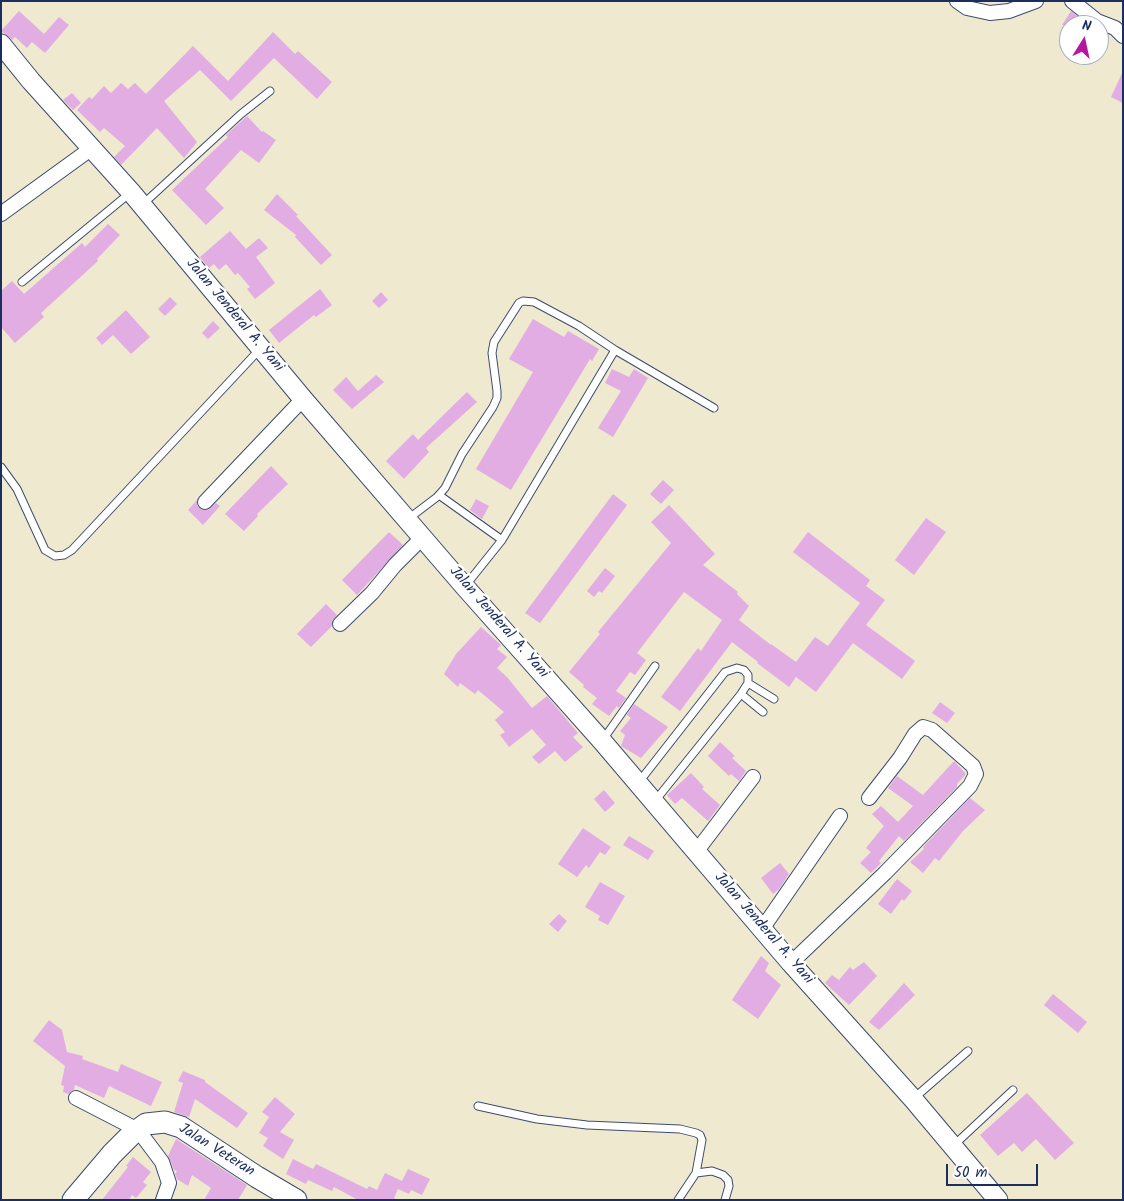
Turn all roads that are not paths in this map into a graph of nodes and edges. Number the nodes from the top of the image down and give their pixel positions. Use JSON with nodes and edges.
{"nodes":[{"id":1,"x":957,"y":1,"type":"edge"},
{"id":2,"x":1036,"y":1,"type":"edge"},
{"id":3,"x":1072,"y":1,"type":"edge"},
{"id":4,"x":1123,"y":36,"type":"edge"},
{"id":5,"x":1,"y":44,"type":"edge"},
{"id":6,"x":270,"y":92,"type":"dead end"},
{"id":7,"x":92,"y":148,"type":"junction"},
{"id":8,"x":136,"y":199,"type":"junction"},
{"id":9,"x":1,"y":214,"type":"edge"},
{"id":10,"x":22,"y":282,"type":"dead end"},
{"id":11,"x":261,"y":348,"type":"junction"},
{"id":12,"x":615,"y":350,"type":"junction"},
{"id":13,"x":303,"y":400,"type":"junction"},
{"id":14,"x":714,"y":408,"type":"dead end"},
{"id":15,"x":1,"y":467,"type":"edge"},
{"id":16,"x":439,"y":495,"type":"junction"},
{"id":17,"x":205,"y":502,"type":"dead end"},
{"id":18,"x":408,"y":519,"type":"junction"},
{"id":19,"x":423,"y":537,"type":"junction"},
{"id":20,"x":502,"y":540,"type":"junction"},
{"id":21,"x":465,"y":587,"type":"junction"},
{"id":22,"x":340,"y":624,"type":"dead end"},
{"id":23,"x":655,"y":666,"type":"dead end"},
{"id":24,"x":748,"y":683,"type":"junction"},
{"id":25,"x":741,"y":694,"type":"junction"},
{"id":26,"x":774,"y":699,"type":"dead end"},
{"id":27,"x":762,"y":712,"type":"dead end"},
{"id":28,"x":602,"y":741,"type":"junction"},
{"id":29,"x":754,"y":777,"type":"dead end"},
{"id":30,"x":637,"y":784,"type":"junction"},
{"id":31,"x":869,"y":798,"type":"dead end"},
{"id":32,"x":653,"y":803,"type":"junction"},
{"id":33,"x":840,"y":816,"type":"dead end"},
{"id":34,"x":696,"y":852,"type":"junction"},
{"id":35,"x":762,"y":929,"type":"junction"},
{"id":36,"x":791,"y":963,"type":"junction"},
{"id":37,"x":968,"y":1051,"type":"dead end"},
{"id":38,"x":1013,"y":1090,"type":"dead end"},
{"id":39,"x":76,"y":1098,"type":"dead end"},
{"id":40,"x":913,"y":1099,"type":"junction"},
{"id":41,"x":478,"y":1106,"type":"dead end"},
{"id":42,"x":135,"y":1132,"type":"junction"},
{"id":43,"x":953,"y":1146,"type":"junction"},
{"id":44,"x":696,"y":1173,"type":"junction"},
{"id":45,"x":286,"y":1197,"type":"edge"},
{"id":46,"x":73,"y":1200,"type":"edge"},
{"id":47,"x":163,"y":1200,"type":"edge"},
{"id":48,"x":678,"y":1200,"type":"edge"},
{"id":49,"x":725,"y":1200,"type":"edge"},
{"id":50,"x":998,"y":1200,"type":"edge"}],
"edges":[{"from":1,"to":2,"type":"street"},
{"from":3,"to":4,"type":"street"},
{"from":5,"to":7,"type":"main road","name":"Jalan Jenderal A. Yani"},
{"from":6,"to":8,"type":"lane"},
{"from":7,"to":8,"type":"main road","name":"Jalan Jenderal A. Yani"},
{"from":7,"to":9,"type":"street"},
{"from":8,"to":10,"type":"lane"},
{"from":8,"to":11,"type":"main road","name":"Jalan Jenderal A. Yani"},
{"from":11,"to":13,"type":"main road","name":"Jalan Jenderal A. Yani"},
{"from":11,"to":15,"type":"lane"},
{"from":12,"to":14,"type":"lane"},
{"from":12,"to":16,"type":"lane"},
{"from":12,"to":20,"type":"lane"},
{"from":13,"to":17,"type":"street"},
{"from":13,"to":18,"type":"main road","name":"Jalan Jenderal A. Yani"},
{"from":16,"to":18,"type":"lane"},
{"from":16,"to":20,"type":"lane"},
{"from":18,"to":19,"type":"main road","name":"Jalan Jenderal A. Yani"},
{"from":19,"to":21,"type":"main road","name":"Jalan Jenderal A. Yani"},
{"from":19,"to":22,"type":"street"},
{"from":20,"to":21,"type":"lane"},
{"from":21,"to":28,"type":"main road","name":"Jalan Jenderal A. Yani"},
{"from":23,"to":28,"type":"lane"},
{"from":24,"to":25,"type":"lane"},
{"from":24,"to":26,"type":"lane"},
{"from":24,"to":30,"type":"lane"},
{"from":25,"to":27,"type":"lane"},
{"from":25,"to":32,"type":"lane"},
{"from":28,"to":30,"type":"main road","name":"Jalan Jenderal A. Yani"},
{"from":29,"to":34,"type":"street"},
{"from":30,"to":32,"type":"main road","name":"Jalan Jenderal A. Yani"},
{"from":31,"to":36,"type":"street"},
{"from":32,"to":34,"type":"main road","name":"Jalan Jenderal A. Yani"},
{"from":33,"to":35,"type":"street"},
{"from":34,"to":35,"type":"main road","name":"Jalan Jenderal A. Yani"},
{"from":35,"to":36,"type":"main road","name":"Jalan Jenderal A. Yani"},
{"from":36,"to":40,"type":"main road","name":"Jalan Jenderal A. Yani"},
{"from":37,"to":40,"type":"lane"},
{"from":38,"to":43,"type":"lane"},
{"from":39,"to":42,"type":"street"},
{"from":40,"to":43,"type":"main road","name":"Jalan Jenderal A. Yani"},
{"from":41,"to":44,"type":"lane"},
{"from":42,"to":45,"type":"main road","name":"Jalan Veteran"},
{"from":42,"to":46,"type":"main road","name":"Jalan Veteran"},
{"from":42,"to":47,"type":"street"},
{"from":43,"to":50,"type":"main road","name":"Jalan Jenderal A. Yani"},
{"from":44,"to":48,"type":"lane"},
{"from":44,"to":49,"type":"lane"}]}
